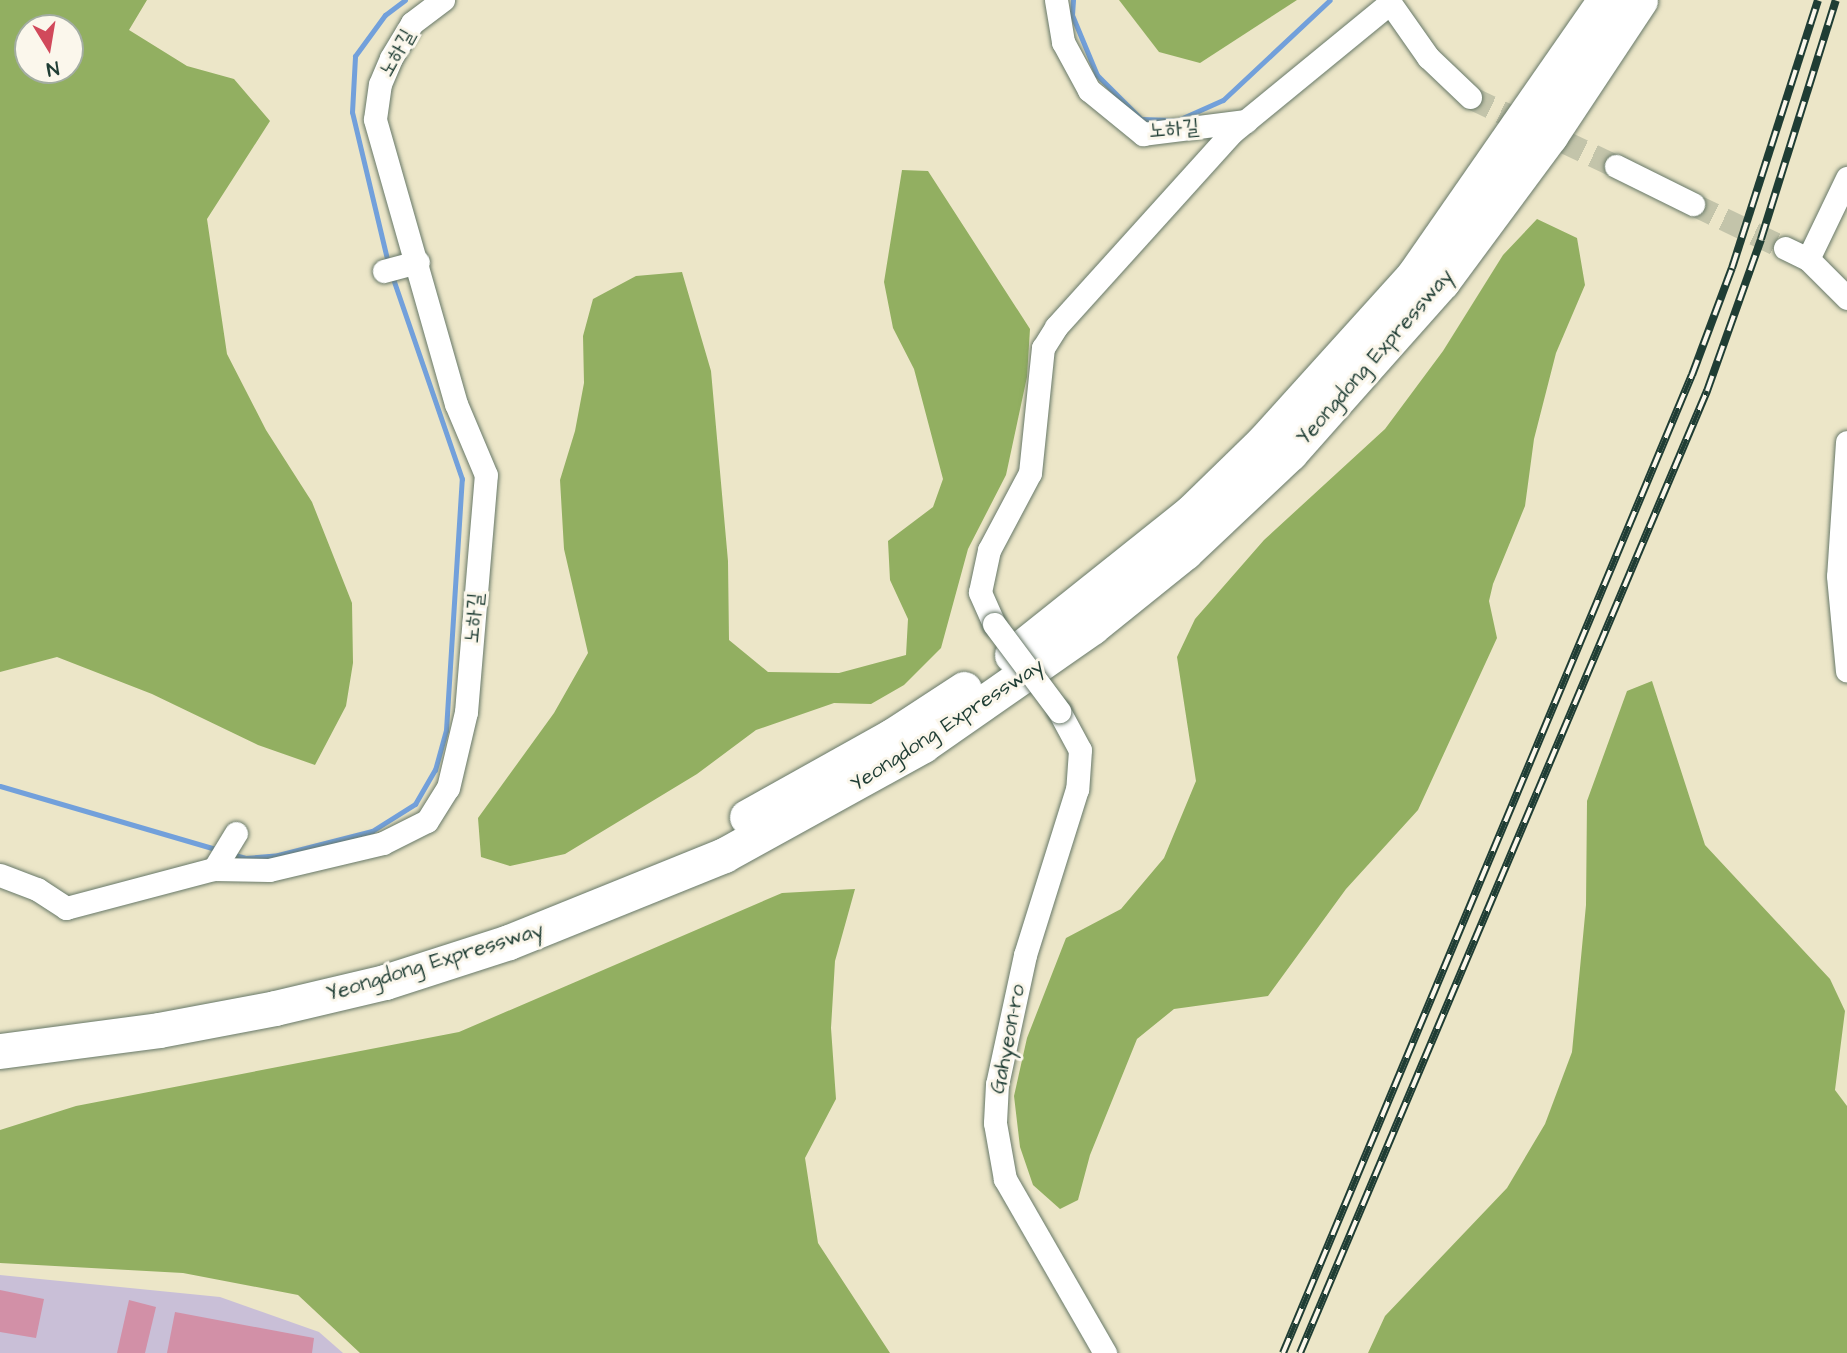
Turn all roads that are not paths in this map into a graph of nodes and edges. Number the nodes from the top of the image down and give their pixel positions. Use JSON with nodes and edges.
{"nodes":[{"id":1,"x":443,"y":0,"type":"edge"},
{"id":2,"x":1056,"y":0,"type":"edge"},
{"id":3,"x":1605,"y":0,"type":"edge"},
{"id":4,"x":1640,"y":0,"type":"edge"},
{"id":5,"x":1389,"y":1,"type":"edge"},
{"id":6,"x":1470,"y":97,"type":"tunnel mouth"},
{"id":7,"x":1246,"y":121,"type":"junction"},
{"id":8,"x":1616,"y":166,"type":"tunnel mouth"},
{"id":9,"x":1847,"y":178,"type":"edge"},
{"id":10,"x":1693,"y":204,"type":"tunnel mouth"},
{"id":11,"x":1786,"y":248,"type":"tunnel mouth"},
{"id":12,"x":1808,"y":259,"type":"junction"},
{"id":13,"x":1847,"y":298,"type":"edge"},
{"id":14,"x":1847,"y":442,"type":"edge"},
{"id":15,"x":1847,"y":671,"type":"edge"},
{"id":16,"x":233,"y":837,"type":"dead end"},
{"id":17,"x":216,"y":865,"type":"junction"},
{"id":18,"x":0,"y":875,"type":"edge"},
{"id":19,"x":0,"y":1027,"type":"edge"},
{"id":20,"x":0,"y":1051,"type":"edge"},
{"id":21,"x":1105,"y":1353,"type":"edge"}],
"edges":[{"from":1,"to":17,"type":"street","name":"노하길"},
{"from":2,"to":7,"type":"street","name":"노하길"},
{"from":3,"to":19,"type":"highway","name":"Yeongdong Expressway"},
{"from":4,"to":20,"type":"highway","name":"Yeongdong Expressway"},
{"from":5,"to":6,"type":"street"},
{"from":5,"to":7,"type":"street","name":"Gahyeon-ro"},
{"from":7,"to":21,"type":"street","name":"Gahyeon-ro","bridge":true},
{"from":8,"to":10,"type":"street"},
{"from":9,"to":12,"type":"street"},
{"from":11,"to":12,"type":"street"},
{"from":12,"to":13,"type":"street"},
{"from":14,"to":15,"type":"street"},
{"from":16,"to":17,"type":"street"},
{"from":17,"to":18,"type":"street","name":"노하길"}]}
